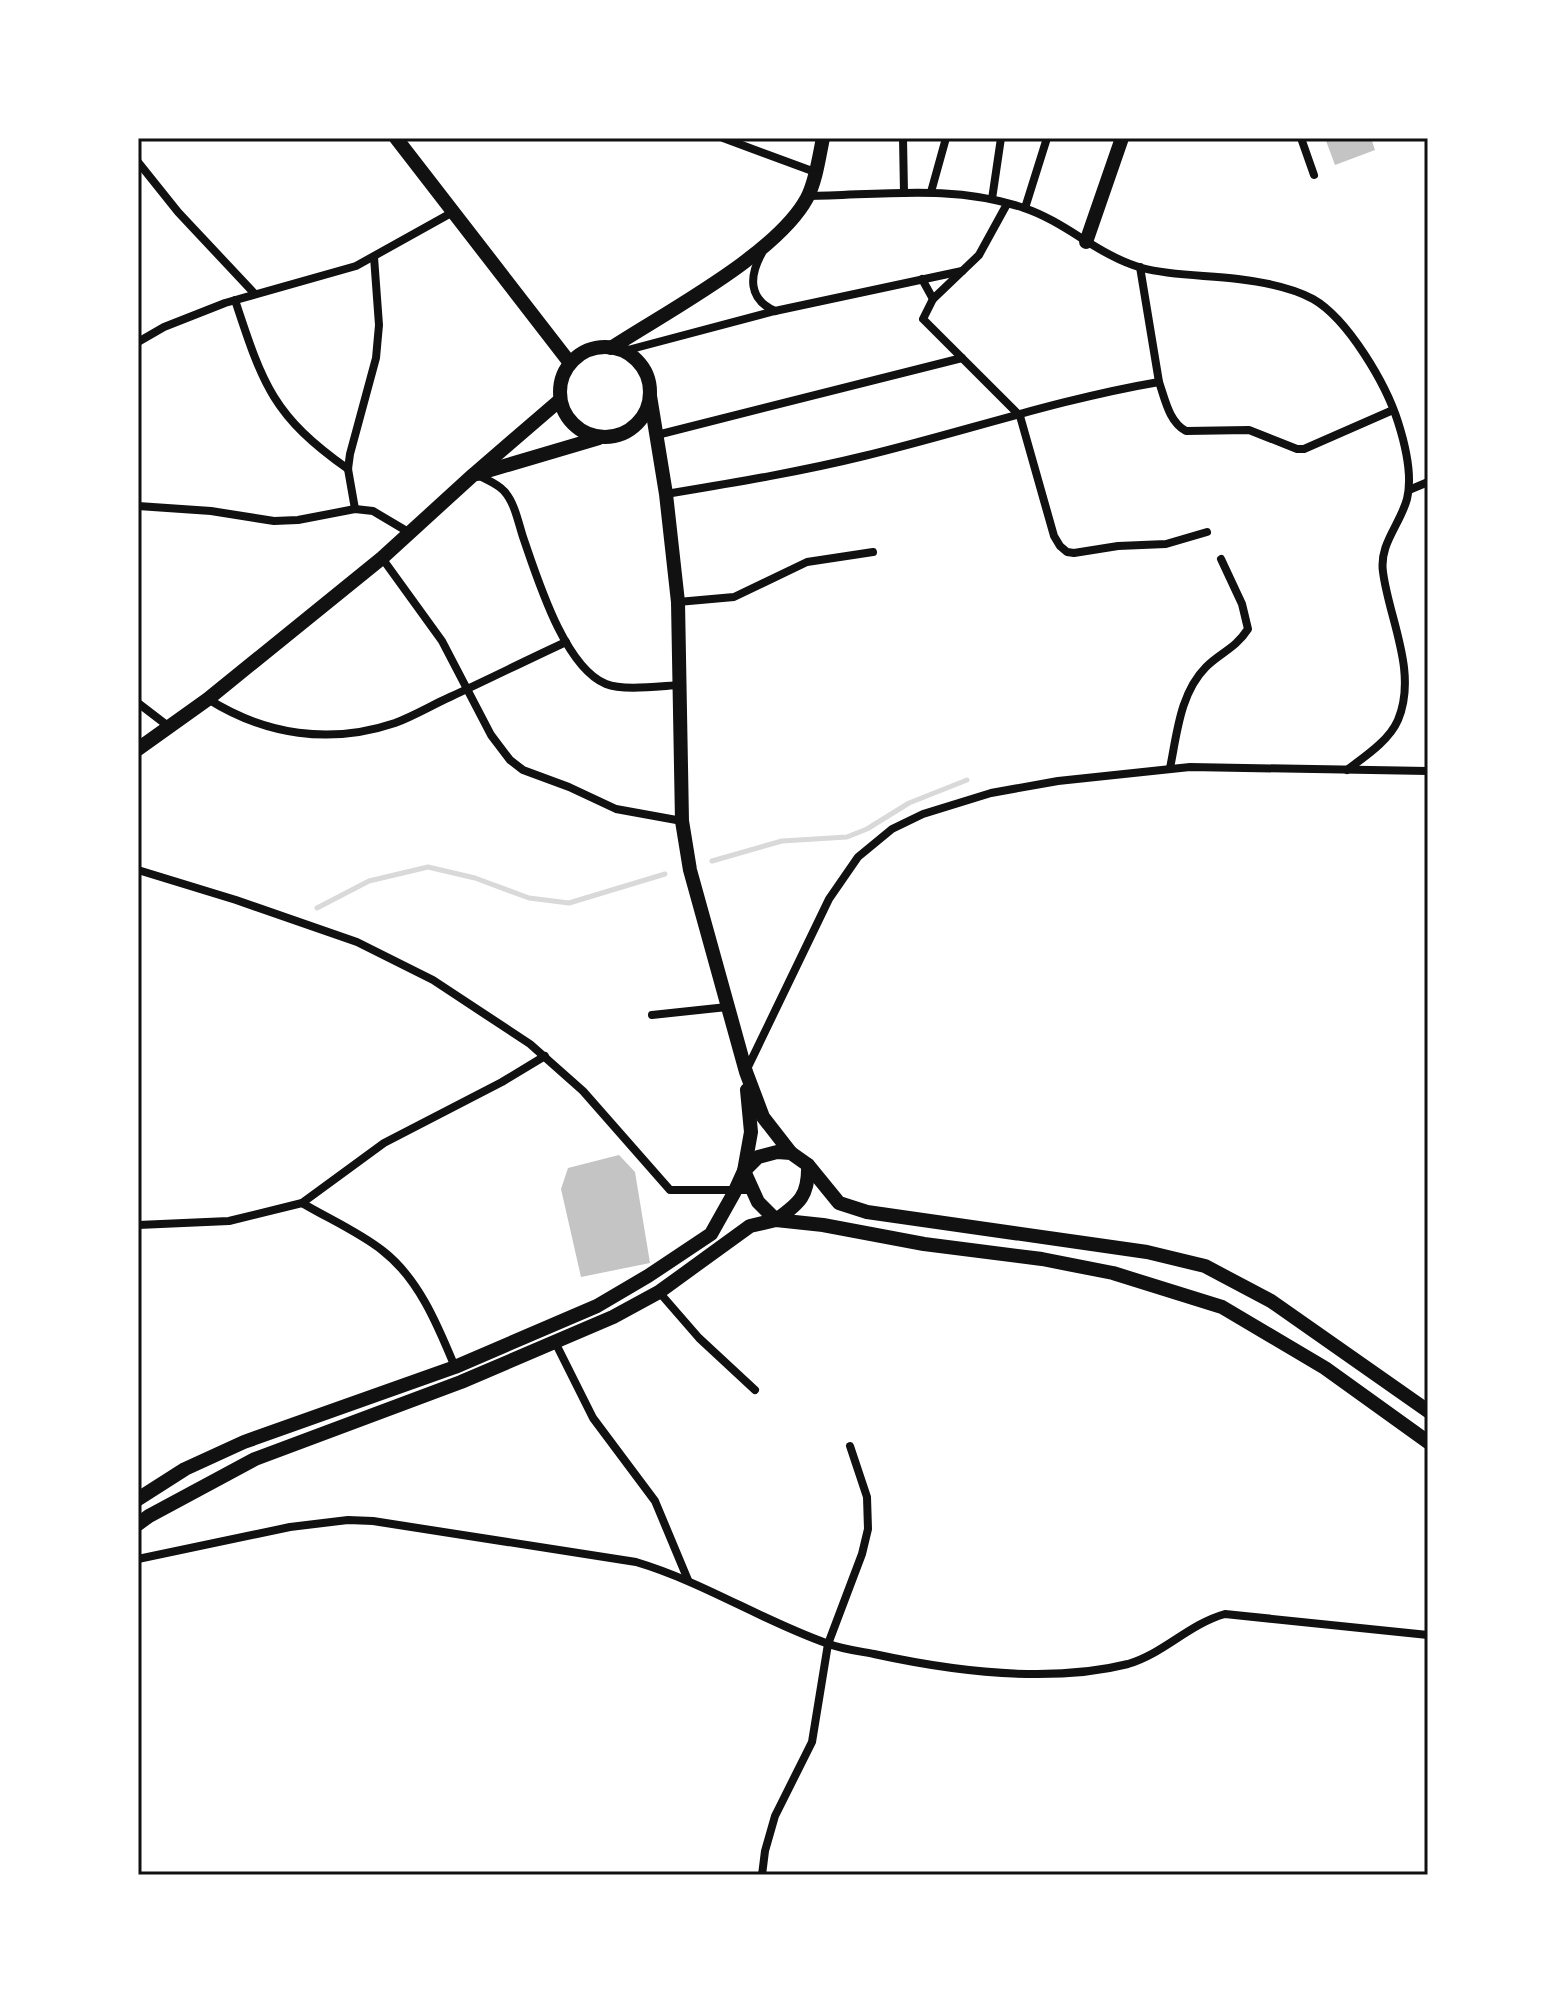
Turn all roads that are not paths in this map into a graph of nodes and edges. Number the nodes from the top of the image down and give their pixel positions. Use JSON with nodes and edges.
{"nodes":[{"id":1,"x":396,"y":138,"type":"edge"},
{"id":2,"x":723,"y":138,"type":"edge"},
{"id":3,"x":823,"y":138,"type":"edge"},
{"id":4,"x":903,"y":138,"type":"edge"},
{"id":5,"x":946,"y":138,"type":"edge"},
{"id":6,"x":1001,"y":138,"type":"edge"},
{"id":7,"x":1047,"y":138,"type":"edge"},
{"id":8,"x":1122,"y":138,"type":"edge"},
{"id":9,"x":1301,"y":138,"type":"edge"},
{"id":10,"x":138,"y":162,"type":"edge"},
{"id":11,"x":815,"y":172,"type":"junction"},
{"id":12,"x":1314,"y":175,"type":"dead end"},
{"id":13,"x":931,"y":192,"type":"junction"},
{"id":14,"x":904,"y":193,"type":"junction"},
{"id":15,"x":809,"y":196,"type":"junction"},
{"id":16,"x":992,"y":199,"type":"junction"},
{"id":17,"x":1007,"y":204,"type":"junction"},
{"id":18,"x":1025,"y":208,"type":"junction"},
{"id":19,"x":453,"y":212,"type":"junction"},
{"id":20,"x":1086,"y":242,"type":"junction"},
{"id":21,"x":766,"y":244,"type":"junction"},
{"id":22,"x":374,"y":257,"type":"junction"},
{"id":23,"x":1140,"y":267,"type":"junction"},
{"id":24,"x":964,"y":270,"type":"junction"},
{"id":25,"x":922,"y":279,"type":"junction"},
{"id":26,"x":254,"y":293,"type":"junction"},
{"id":27,"x":933,"y":299,"type":"junction"},
{"id":28,"x":235,"y":300,"type":"junction"},
{"id":29,"x":775,"y":311,"type":"junction"},
{"id":30,"x":138,"y":342,"type":"edge"},
{"id":31,"x":618,"y":349,"type":"junction"},
{"id":32,"x":962,"y":358,"type":"junction"},
{"id":33,"x":570,"y":363,"type":"junction"},
{"id":34,"x":1159,"y":382,"type":"junction"},
{"id":35,"x":650,"y":396,"type":"junction"},
{"id":36,"x":560,"y":400,"type":"junction"},
{"id":37,"x":1393,"y":410,"type":"junction"},
{"id":38,"x":1020,"y":416,"type":"junction"},
{"id":39,"x":628,"y":431,"type":"junction"},
{"id":40,"x":657,"y":435,"type":"junction"},
{"id":41,"x":600,"y":438,"type":"junction"},
{"id":42,"x":348,"y":469,"type":"junction"},
{"id":43,"x":474,"y":474,"type":"junction"},
{"id":44,"x":1428,"y":482,"type":"edge"},
{"id":45,"x":1409,"y":490,"type":"junction"},
{"id":46,"x":666,"y":494,"type":"junction"},
{"id":47,"x":138,"y":506,"type":"edge"},
{"id":48,"x":355,"y":509,"type":"junction"},
{"id":49,"x":1207,"y":532,"type":"dead end"},
{"id":50,"x":410,"y":533,"type":"junction"},
{"id":51,"x":873,"y":552,"type":"dead end"},
{"id":52,"x":382,"y":558,"type":"junction"},
{"id":53,"x":1221,"y":559,"type":"dead end"},
{"id":54,"x":678,"y":602,"type":"junction"},
{"id":55,"x":566,"y":642,"type":"junction"},
{"id":56,"x":680,"y":685,"type":"junction"},
{"id":57,"x":465,"y":690,"type":"junction"},
{"id":58,"x":208,"y":699,"type":"junction"},
{"id":59,"x":138,"y":703,"type":"edge"},
{"id":60,"x":168,"y":726,"type":"junction"},
{"id":61,"x":138,"y":749,"type":"edge"},
{"id":62,"x":1170,"y":768,"type":"junction"},
{"id":63,"x":1347,"y":770,"type":"junction"},
{"id":64,"x":1428,"y":771,"type":"edge"},
{"id":65,"x":682,"y":821,"type":"junction"},
{"id":66,"x":138,"y":870,"type":"edge"},
{"id":67,"x":727,"y":1007,"type":"junction"},
{"id":68,"x":652,"y":1015,"type":"dead end"},
{"id":69,"x":545,"y":1056,"type":"junction"},
{"id":70,"x":746,"y":1072,"type":"junction"},
{"id":71,"x":791,"y":1153,"type":"junction"},
{"id":72,"x":808,"y":1165,"type":"junction"},
{"id":73,"x":744,"y":1171,"type":"junction"},
{"id":74,"x":743,"y":1190,"type":"junction"},
{"id":75,"x":302,"y":1203,"type":"junction"},
{"id":76,"x":776,"y":1220,"type":"junction"},
{"id":77,"x":138,"y":1225,"type":"edge"},
{"id":78,"x":659,"y":1292,"type":"junction"},
{"id":79,"x":555,"y":1342,"type":"junction"},
{"id":80,"x":455,"y":1367,"type":"junction"},
{"id":81,"x":755,"y":1390,"type":"dead end"},
{"id":82,"x":1428,"y":1411,"type":"edge"},
{"id":83,"x":1428,"y":1442,"type":"edge"},
{"id":84,"x":850,"y":1446,"type":"dead end"},
{"id":85,"x":138,"y":1499,"type":"edge"},
{"id":86,"x":138,"y":1524,"type":"edge"},
{"id":87,"x":138,"y":1559,"type":"edge"},
{"id":88,"x":688,"y":1580,"type":"junction"},
{"id":89,"x":1428,"y":1635,"type":"edge"},
{"id":90,"x":828,"y":1644,"type":"junction"},
{"id":91,"x":762,"y":1875,"type":"edge"}],
"edges":[{"from":1,"to":19,"type":"main road"},
{"from":2,"to":11,"type":"street"},
{"from":3,"to":11,"type":"main road"},
{"from":4,"to":14,"type":"street"},
{"from":5,"to":13,"type":"street"},
{"from":6,"to":16,"type":"street"},
{"from":7,"to":18,"type":"street"},
{"from":8,"to":20,"type":"main road"},
{"from":9,"to":12,"type":"street"},
{"from":10,"to":26,"type":"street"},
{"from":11,"to":15,"type":"main road"},
{"from":13,"to":14,"type":"street"},
{"from":13,"to":16,"type":"street"},
{"from":14,"to":15,"type":"street"},
{"from":15,"to":21,"type":"main road"},
{"from":16,"to":17,"type":"street"},
{"from":17,"to":18,"type":"street"},
{"from":17,"to":24,"type":"street"},
{"from":18,"to":20,"type":"street"},
{"from":19,"to":22,"type":"street"},
{"from":19,"to":33,"type":"main road"},
{"from":20,"to":23,"type":"street"},
{"from":21,"to":29,"type":"street"},
{"from":21,"to":31,"type":"main road"},
{"from":22,"to":26,"type":"street"},
{"from":22,"to":42,"type":"street"},
{"from":23,"to":34,"type":"street"},
{"from":23,"to":37,"type":"street"},
{"from":24,"to":25,"type":"street"},
{"from":24,"to":27,"type":"street"},
{"from":25,"to":27,"type":"street"},
{"from":25,"to":29,"type":"street"},
{"from":26,"to":28,"type":"street"},
{"from":27,"to":32,"type":"street"},
{"from":28,"to":30,"type":"street"},
{"from":28,"to":42,"type":"street"},
{"from":29,"to":31,"type":"street"},
{"from":31,"to":33,"type":"main road"},
{"from":31,"to":35,"type":"main road"},
{"from":32,"to":38,"type":"street"},
{"from":32,"to":40,"type":"street"},
{"from":33,"to":36,"type":"main road"},
{"from":34,"to":37,"type":"street"},
{"from":34,"to":38,"type":"street"},
{"from":35,"to":39,"type":"main road"},
{"from":35,"to":40,"type":"main road"},
{"from":36,"to":41,"type":"main road"},
{"from":36,"to":43,"type":"main road"},
{"from":37,"to":45,"type":"street"},
{"from":38,"to":46,"type":"street"},
{"from":38,"to":49,"type":"street"},
{"from":39,"to":40,"type":"main road"},
{"from":39,"to":41,"type":"main road"},
{"from":40,"to":46,"type":"main road"},
{"from":41,"to":43,"type":"main road"},
{"from":42,"to":48,"type":"street"},
{"from":43,"to":50,"type":"main road"},
{"from":43,"to":55,"type":"street"},
{"from":44,"to":45,"type":"street"},
{"from":45,"to":63,"type":"street"},
{"from":46,"to":54,"type":"main road"},
{"from":47,"to":48,"type":"street"},
{"from":48,"to":50,"type":"street"},
{"from":50,"to":52,"type":"main road"},
{"from":51,"to":54,"type":"street"},
{"from":52,"to":57,"type":"street"},
{"from":52,"to":58,"type":"main road"},
{"from":53,"to":62,"type":"street"},
{"from":54,"to":56,"type":"main road"},
{"from":55,"to":56,"type":"street"},
{"from":55,"to":57,"type":"street"},
{"from":56,"to":65,"type":"main road"},
{"from":57,"to":58,"type":"street"},
{"from":57,"to":65,"type":"street"},
{"from":58,"to":60,"type":"main road"},
{"from":59,"to":60,"type":"street"},
{"from":60,"to":61,"type":"main road"},
{"from":62,"to":63,"type":"street"},
{"from":62,"to":70,"type":"street"},
{"from":63,"to":64,"type":"street"},
{"from":65,"to":67,"type":"main road"},
{"from":66,"to":69,"type":"street"},
{"from":67,"to":68,"type":"street"},
{"from":67,"to":70,"type":"main road"},
{"from":69,"to":74,"type":"street"},
{"from":69,"to":75,"type":"street"},
{"from":70,"to":71,"type":"main road"},
{"from":70,"to":73,"type":"main road"},
{"from":71,"to":72,"type":"main road"},
{"from":71,"to":73,"type":"main road"},
{"from":72,"to":76,"type":"main road"},
{"from":72,"to":82,"type":"main road"},
{"from":73,"to":74,"type":"main road"},
{"from":74,"to":76,"type":"main road"},
{"from":74,"to":80,"type":"main road"},
{"from":75,"to":77,"type":"street"},
{"from":75,"to":80,"type":"street"},
{"from":76,"to":78,"type":"main road"},
{"from":76,"to":83,"type":"main road"},
{"from":78,"to":79,"type":"main road"},
{"from":78,"to":81,"type":"street"},
{"from":79,"to":86,"type":"main road"},
{"from":79,"to":88,"type":"street"},
{"from":80,"to":85,"type":"main road"},
{"from":84,"to":90,"type":"street"},
{"from":87,"to":88,"type":"street"},
{"from":88,"to":90,"type":"street"},
{"from":89,"to":90,"type":"street"},
{"from":90,"to":91,"type":"street"}]}
